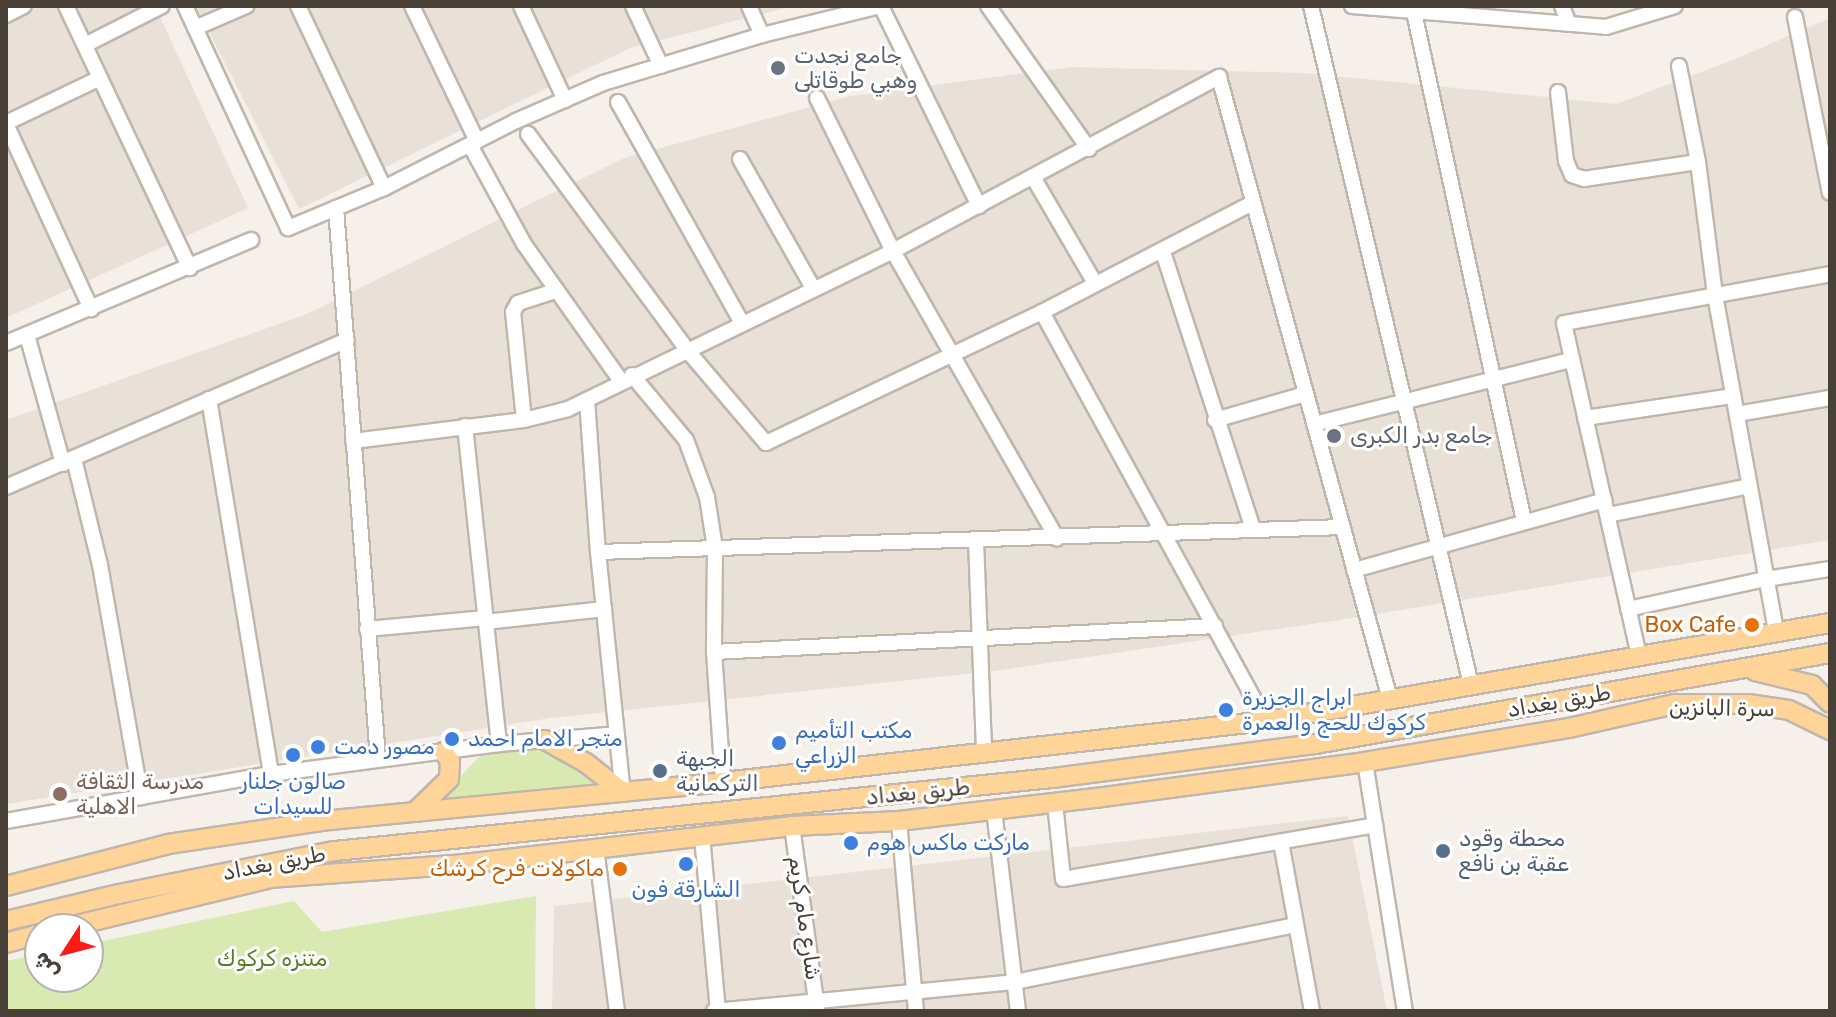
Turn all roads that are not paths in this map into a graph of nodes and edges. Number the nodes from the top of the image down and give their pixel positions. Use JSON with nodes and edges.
{"nodes":[{"id":1,"x":24,"y":6,"type":"edge"},
{"id":2,"x":66,"y":6,"type":"edge"},
{"id":3,"x":162,"y":6,"type":"edge"},
{"id":4,"x":185,"y":6,"type":"edge"},
{"id":5,"x":246,"y":6,"type":"edge"},
{"id":6,"x":298,"y":6,"type":"edge"},
{"id":7,"x":412,"y":6,"type":"edge"},
{"id":8,"x":521,"y":6,"type":"edge"},
{"id":9,"x":633,"y":6,"type":"edge"},
{"id":10,"x":749,"y":6,"type":"edge"},
{"id":11,"x":880,"y":6,"type":"edge"},
{"id":12,"x":988,"y":6,"type":"edge"},
{"id":13,"x":1311,"y":6,"type":"edge"},
{"id":14,"x":1352,"y":6,"type":"edge"},
{"id":15,"x":1562,"y":6,"type":"edge"},
{"id":16,"x":1668,"y":7,"type":"edge"},
{"id":17,"x":1456,"y":10,"type":"edge"},
{"id":18,"x":1414,"y":12,"type":"junction"},
{"id":19,"x":6,"y":15,"type":"edge"},
{"id":20,"x":1795,"y":17,"type":"dead end"},
{"id":21,"x":1569,"y":24,"type":"junction"},
{"id":22,"x":195,"y":28,"type":"junction"},
{"id":23,"x":762,"y":35,"type":"junction"},
{"id":24,"x":85,"y":45,"type":"junction"},
{"id":25,"x":661,"y":66,"type":"junction"},
{"id":26,"x":1679,"y":66,"type":"dead end"},
{"id":27,"x":100,"y":78,"type":"junction"},
{"id":28,"x":1558,"y":92,"type":"dead end"},
{"id":29,"x":817,"y":98,"type":"dead end"},
{"id":30,"x":565,"y":100,"type":"junction"},
{"id":31,"x":618,"y":102,"type":"dead end"},
{"id":32,"x":6,"y":124,"type":"edge"},
{"id":33,"x":528,"y":134,"type":"dead end"},
{"id":34,"x":473,"y":143,"type":"junction"},
{"id":35,"x":1089,"y":149,"type":"junction"},
{"id":36,"x":740,"y":159,"type":"dead end"},
{"id":37,"x":1698,"y":162,"type":"junction"},
{"id":38,"x":1033,"y":177,"type":"junction"},
{"id":39,"x":384,"y":188,"type":"junction"},
{"id":40,"x":1830,"y":193,"type":"edge"},
{"id":41,"x":1252,"y":203,"type":"junction"},
{"id":42,"x":979,"y":206,"type":"junction"},
{"id":43,"x":336,"y":208,"type":"junction"},
{"id":44,"x":251,"y":240,"type":"dead end"},
{"id":45,"x":893,"y":251,"type":"junction"},
{"id":46,"x":1163,"y":252,"type":"junction"},
{"id":47,"x":190,"y":268,"type":"junction"},
{"id":48,"x":1830,"y":274,"type":"edge"},
{"id":49,"x":1095,"y":283,"type":"junction"},
{"id":50,"x":813,"y":288,"type":"junction"},
{"id":51,"x":554,"y":291,"type":"junction"},
{"id":52,"x":1715,"y":295,"type":"junction"},
{"id":53,"x":91,"y":309,"type":"junction"},
{"id":54,"x":1042,"y":312,"type":"junction"},
{"id":55,"x":742,"y":323,"type":"junction"},
{"id":56,"x":27,"y":335,"type":"junction"},
{"id":57,"x":347,"y":340,"type":"junction"},
{"id":58,"x":6,"y":343,"type":"edge"},
{"id":59,"x":687,"y":350,"type":"junction"},
{"id":60,"x":954,"y":355,"type":"junction"},
{"id":61,"x":1571,"y":360,"type":"junction"},
{"id":62,"x":626,"y":378,"type":"junction"},
{"id":63,"x":1492,"y":379,"type":"junction"},
{"id":64,"x":1305,"y":394,"type":"junction"},
{"id":65,"x":1733,"y":396,"type":"junction"},
{"id":66,"x":1830,"y":398,"type":"edge"},
{"id":67,"x":209,"y":399,"type":"junction"},
{"id":68,"x":587,"y":400,"type":"junction"},
{"id":69,"x":1403,"y":402,"type":"junction"},
{"id":70,"x":1737,"y":414,"type":"junction"},
{"id":71,"x":1585,"y":418,"type":"junction"},
{"id":72,"x":524,"y":420,"type":"junction"},
{"id":73,"x":1215,"y":420,"type":"junction"},
{"id":74,"x":1314,"y":424,"type":"junction"},
{"id":75,"x":465,"y":426,"type":"junction"},
{"id":76,"x":353,"y":441,"type":"junction"},
{"id":77,"x":68,"y":461,"type":"junction"},
{"id":78,"x":1749,"y":486,"type":"junction"},
{"id":79,"x":6,"y":487,"type":"edge"},
{"id":80,"x":1606,"y":508,"type":"junction"},
{"id":81,"x":1524,"y":521,"type":"junction"},
{"id":82,"x":1343,"y":527,"type":"junction"},
{"id":83,"x":1253,"y":529,"type":"junction"},
{"id":84,"x":1164,"y":531,"type":"junction"},
{"id":85,"x":1057,"y":538,"type":"junction"},
{"id":86,"x":976,"y":541,"type":"junction"},
{"id":87,"x":1437,"y":544,"type":"junction"},
{"id":88,"x":715,"y":548,"type":"junction"},
{"id":89,"x":598,"y":552,"type":"junction"},
{"id":90,"x":1830,"y":569,"type":"edge"},
{"id":91,"x":1354,"y":570,"type":"junction"},
{"id":92,"x":1766,"y":579,"type":"junction"},
{"id":93,"x":604,"y":609,"type":"junction"},
{"id":94,"x":1628,"y":609,"type":"junction"},
{"id":95,"x":485,"y":620,"type":"junction"},
{"id":96,"x":1830,"y":623,"type":"edge"},
{"id":97,"x":1215,"y":626,"type":"junction"},
{"id":98,"x":367,"y":629,"type":"junction"},
{"id":99,"x":1776,"y":632,"type":"junction"},
{"id":100,"x":979,"y":641,"type":"junction"},
{"id":101,"x":714,"y":652,"type":"junction"},
{"id":102,"x":1830,"y":653,"type":"edge"},
{"id":103,"x":1639,"y":656,"type":"junction"},
{"id":104,"x":1740,"y":668,"type":"junction"},
{"id":105,"x":1471,"y":685,"type":"junction"},
{"id":106,"x":1390,"y":699,"type":"junction"},
{"id":107,"x":1830,"y":703,"type":"edge"},
{"id":108,"x":1266,"y":721,"type":"junction"},
{"id":109,"x":1830,"y":730,"type":"edge"},
{"id":110,"x":617,"y":734,"type":"junction"},
{"id":111,"x":545,"y":740,"type":"junction"},
{"id":112,"x":499,"y":744,"type":"junction"},
{"id":113,"x":1315,"y":744,"type":"junction"},
{"id":114,"x":1016,"y":748,"type":"junction"},
{"id":115,"x":444,"y":752,"type":"junction"},
{"id":116,"x":984,"y":752,"type":"junction"},
{"id":117,"x":378,"y":759,"type":"junction"},
{"id":118,"x":1369,"y":761,"type":"junction"},
{"id":119,"x":1321,"y":768,"type":"junction"},
{"id":120,"x":1091,"y":773,"type":"junction"},
{"id":121,"x":271,"y":774,"type":"junction"},
{"id":122,"x":1016,"y":781,"type":"junction"},
{"id":123,"x":723,"y":782,"type":"junction"},
{"id":124,"x":623,"y":792,"type":"junction"},
{"id":125,"x":141,"y":797,"type":"junction"},
{"id":126,"x":1096,"y":798,"type":"junction"},
{"id":127,"x":826,"y":801,"type":"junction"},
{"id":128,"x":1055,"y":803,"type":"junction"},
{"id":129,"x":994,"y":810,"type":"junction"},
{"id":130,"x":415,"y":812,"type":"junction"},
{"id":131,"x":6,"y":821,"type":"edge"},
{"id":132,"x":613,"y":821,"type":"junction"},
{"id":133,"x":899,"y":821,"type":"junction"},
{"id":134,"x":829,"y":823,"type":"junction"},
{"id":135,"x":1375,"y":825,"type":"junction"},
{"id":136,"x":792,"y":826,"type":"junction"},
{"id":137,"x":500,"y":835,"type":"junction"},
{"id":138,"x":702,"y":836,"type":"junction"},
{"id":139,"x":1281,"y":842,"type":"junction"},
{"id":140,"x":616,"y":846,"type":"junction"},
{"id":141,"x":596,"y":848,"type":"junction"},
{"id":142,"x":502,"y":858,"type":"junction"},
{"id":143,"x":6,"y":886,"type":"edge"},
{"id":144,"x":92,"y":900,"type":"junction"},
{"id":145,"x":101,"y":913,"type":"edge"},
{"id":146,"x":104,"y":918,"type":"edge"},
{"id":147,"x":10,"y":919,"type":"edge"},
{"id":148,"x":1294,"y":925,"type":"junction"},
{"id":149,"x":1015,"y":982,"type":"junction"},
{"id":150,"x":914,"y":993,"type":"junction"},
{"id":151,"x":817,"y":1006,"type":"edge"},
{"id":152,"x":617,"y":1011,"type":"edge"},
{"id":153,"x":717,"y":1011,"type":"edge"},
{"id":154,"x":916,"y":1011,"type":"edge"},
{"id":155,"x":1018,"y":1011,"type":"edge"},
{"id":156,"x":1312,"y":1011,"type":"edge"},
{"id":157,"x":1405,"y":1011,"type":"edge"}],
"edges":[{"from":1,"to":19,"type":"street"},
{"from":2,"to":24,"type":"street"},
{"from":3,"to":24,"type":"street"},
{"from":4,"to":22,"type":"street"},
{"from":5,"to":22,"type":"street"},
{"from":6,"to":39,"type":"street"},
{"from":7,"to":34,"type":"street"},
{"from":8,"to":30,"type":"street"},
{"from":9,"to":25,"type":"street"},
{"from":10,"to":23,"type":"street"},
{"from":11,"to":23,"type":"street"},
{"from":11,"to":42,"type":"street"},
{"from":12,"to":35,"type":"street"},
{"from":13,"to":69,"type":"street"},
{"from":14,"to":18,"type":"street"},
{"from":15,"to":21,"type":"street"},
{"from":16,"to":21,"type":"street"},
{"from":17,"to":18,"type":"street"},
{"from":17,"to":21,"type":"street"},
{"from":18,"to":63,"type":"street"},
{"from":20,"to":40,"type":"street"},
{"from":22,"to":43,"type":"street"},
{"from":23,"to":25,"type":"street"},
{"from":24,"to":27,"type":"street"},
{"from":25,"to":30,"type":"street"},
{"from":26,"to":37,"type":"street"},
{"from":27,"to":32,"type":"street"},
{"from":27,"to":47,"type":"street"},
{"from":28,"to":37,"type":"street"},
{"from":29,"to":45,"type":"street"},
{"from":30,"to":34,"type":"street"},
{"from":31,"to":55,"type":"street"},
{"from":32,"to":53,"type":"street"},
{"from":33,"to":59,"type":"street"},
{"from":34,"to":39,"type":"street"},
{"from":34,"to":51,"type":"street"},
{"from":35,"to":38,"type":"street"},
{"from":35,"to":41,"type":"street"},
{"from":36,"to":50,"type":"street"},
{"from":37,"to":52,"type":"street"},
{"from":38,"to":42,"type":"street"},
{"from":38,"to":49,"type":"street"},
{"from":39,"to":43,"type":"street"},
{"from":41,"to":46,"type":"street"},
{"from":41,"to":64,"type":"street"},
{"from":42,"to":45,"type":"street"},
{"from":43,"to":57,"type":"street"},
{"from":44,"to":47,"type":"street"},
{"from":45,"to":50,"type":"street"},
{"from":45,"to":60,"type":"street"},
{"from":46,"to":49,"type":"street"},
{"from":46,"to":73,"type":"street"},
{"from":47,"to":53,"type":"street"},
{"from":48,"to":52,"type":"street"},
{"from":49,"to":54,"type":"street"},
{"from":50,"to":55,"type":"street"},
{"from":51,"to":62,"type":"street"},
{"from":51,"to":72,"type":"street"},
{"from":52,"to":61,"type":"street"},
{"from":52,"to":65,"type":"street"},
{"from":53,"to":56,"type":"street"},
{"from":54,"to":60,"type":"street"},
{"from":54,"to":84,"type":"street"},
{"from":55,"to":59,"type":"street"},
{"from":56,"to":58,"type":"street"},
{"from":56,"to":77,"type":"street"},
{"from":57,"to":67,"type":"street"},
{"from":57,"to":76,"type":"street"},
{"from":59,"to":60,"type":"street"},
{"from":59,"to":62,"type":"street"},
{"from":60,"to":85,"type":"street"},
{"from":61,"to":63,"type":"street"},
{"from":61,"to":71,"type":"street"},
{"from":62,"to":68,"type":"street"},
{"from":62,"to":88,"type":"street"},
{"from":63,"to":69,"type":"street"},
{"from":63,"to":81,"type":"street"},
{"from":64,"to":73,"type":"street"},
{"from":64,"to":74,"type":"street"},
{"from":65,"to":70,"type":"street"},
{"from":65,"to":71,"type":"street"},
{"from":66,"to":70,"type":"street"},
{"from":67,"to":77,"type":"street"},
{"from":67,"to":121,"type":"street"},
{"from":68,"to":72,"type":"street"},
{"from":68,"to":89,"type":"street"},
{"from":69,"to":74,"type":"street"},
{"from":69,"to":87,"type":"street"},
{"from":70,"to":78,"type":"street"},
{"from":71,"to":80,"type":"street"},
{"from":72,"to":75,"type":"street"},
{"from":73,"to":83,"type":"street"},
{"from":74,"to":82,"type":"street"},
{"from":75,"to":76,"type":"street"},
{"from":75,"to":95,"type":"street"},
{"from":76,"to":98,"type":"street"},
{"from":77,"to":79,"type":"street"},
{"from":77,"to":125,"type":"street"},
{"from":78,"to":80,"type":"street"},
{"from":78,"to":92,"type":"street"},
{"from":80,"to":81,"type":"street"},
{"from":80,"to":94,"type":"street"},
{"from":81,"to":87,"type":"street"},
{"from":82,"to":83,"type":"street"},
{"from":82,"to":91,"type":"street"},
{"from":83,"to":84,"type":"street"},
{"from":84,"to":85,"type":"street"},
{"from":84,"to":97,"type":"street"},
{"from":85,"to":86,"type":"street"},
{"from":86,"to":88,"type":"street"},
{"from":86,"to":100,"type":"street"},
{"from":87,"to":91,"type":"street"},
{"from":87,"to":105,"type":"street"},
{"from":88,"to":89,"type":"street"},
{"from":88,"to":101,"type":"street"},
{"from":89,"to":93,"type":"street"},
{"from":90,"to":92,"type":"street"},
{"from":91,"to":106,"type":"street"},
{"from":92,"to":94,"type":"street"},
{"from":92,"to":99,"type":"street"},
{"from":93,"to":95,"type":"street"},
{"from":93,"to":110,"type":"street"},
{"from":94,"to":103,"type":"street"},
{"from":95,"to":98,"type":"street"},
{"from":95,"to":112,"type":"street"},
{"from":96,"to":99,"type":"main road","name":"طريق بغداد"},
{"from":97,"to":100,"type":"street"},
{"from":97,"to":108,"type":"street"},
{"from":98,"to":117,"type":"street"},
{"from":99,"to":103,"type":"main road","name":"طريق بغداد"},
{"from":100,"to":101,"type":"street"},
{"from":100,"to":116,"type":"street"},
{"from":101,"to":123,"type":"street"},
{"from":102,"to":104,"type":"main road","name":"طريق بغداد"},
{"from":103,"to":105,"type":"main road","name":"طريق بغداد"},
{"from":104,"to":107,"type":"main road"},
{"from":104,"to":113,"type":"main road","name":"طريق بغداد"},
{"from":105,"to":106,"type":"main road","name":"طريق بغداد"},
{"from":106,"to":108,"type":"main road","name":"طريق بغداد"},
{"from":108,"to":114,"type":"main road","name":"طريق بغداد"},
{"from":109,"to":118,"type":"main road","name":"سرة البانزين"},
{"from":110,"to":111,"type":"street"},
{"from":110,"to":124,"type":"street"},
{"from":111,"to":112,"type":"street"},
{"from":111,"to":124,"type":"main road"},
{"from":112,"to":115,"type":"street"},
{"from":113,"to":119,"type":"main road"},
{"from":113,"to":120,"type":"main road","name":"طريق بغداد"},
{"from":114,"to":116,"type":"main road","name":"طريق بغداد"},
{"from":114,"to":122,"type":"main road"},
{"from":115,"to":117,"type":"street"},
{"from":115,"to":130,"type":"main road"},
{"from":116,"to":123,"type":"main road","name":"طريق بغداد"},
{"from":117,"to":121,"type":"street"},
{"from":118,"to":119,"type":"main road","name":"سرة البانزين"},
{"from":118,"to":135,"type":"street"},
{"from":119,"to":126,"type":"main road","name":"سرة البانزين"},
{"from":120,"to":122,"type":"main road","name":"طريق بغداد"},
{"from":120,"to":126,"type":"main road"},
{"from":121,"to":125,"type":"street"},
{"from":122,"to":127,"type":"main road","name":"طريق بغداد"},
{"from":123,"to":124,"type":"main road","name":"طريق بغداد"},
{"from":124,"to":130,"type":"main road","name":"طريق بغداد"},
{"from":125,"to":131,"type":"street"},
{"from":126,"to":128,"type":"main road","name":"سرة البانزين"},
{"from":127,"to":132,"type":"main road","name":"طريق بغداد"},
{"from":127,"to":134,"type":"main road"},
{"from":128,"to":129,"type":"main road","name":"سرة البانزين"},
{"from":128,"to":139,"type":"street"},
{"from":129,"to":133,"type":"main road","name":"سرة البانزين"},
{"from":129,"to":149,"type":"street"},
{"from":130,"to":143,"type":"main road","name":"طريق بغداد"},
{"from":132,"to":137,"type":"main road","name":"طريق بغداد"},
{"from":132,"to":140,"type":"main road"},
{"from":133,"to":134,"type":"main road","name":"سرة البانزين"},
{"from":133,"to":150,"type":"street"},
{"from":134,"to":136,"type":"main road","name":"سرة البانزين"},
{"from":135,"to":139,"type":"street"},
{"from":135,"to":157,"type":"street"},
{"from":136,"to":138,"type":"main road","name":"سرة البانزين"},
{"from":136,"to":151,"type":"street","name":"شارع مام كريم"},
{"from":137,"to":142,"type":"main road"},
{"from":137,"to":144,"type":"main road","name":"طريق بغداد"},
{"from":138,"to":140,"type":"main road","name":"سرة البانزين"},
{"from":138,"to":153,"type":"street"},
{"from":139,"to":148,"type":"street"},
{"from":140,"to":141,"type":"main road","name":"سرة البانزين"},
{"from":141,"to":142,"type":"main road","name":"سرة البانزين"},
{"from":141,"to":152,"type":"street"},
{"from":142,"to":146,"type":"main road","name":"سرة البانزين"},
{"from":144,"to":145,"type":"main road"},
{"from":144,"to":147,"type":"main road","name":"طريق بغداد"},
{"from":148,"to":149,"type":"street"},
{"from":148,"to":156,"type":"street"},
{"from":149,"to":150,"type":"street"},
{"from":149,"to":155,"type":"street"},
{"from":150,"to":151,"type":"street"},
{"from":150,"to":154,"type":"street"},
{"from":151,"to":153,"type":"street"}]}
